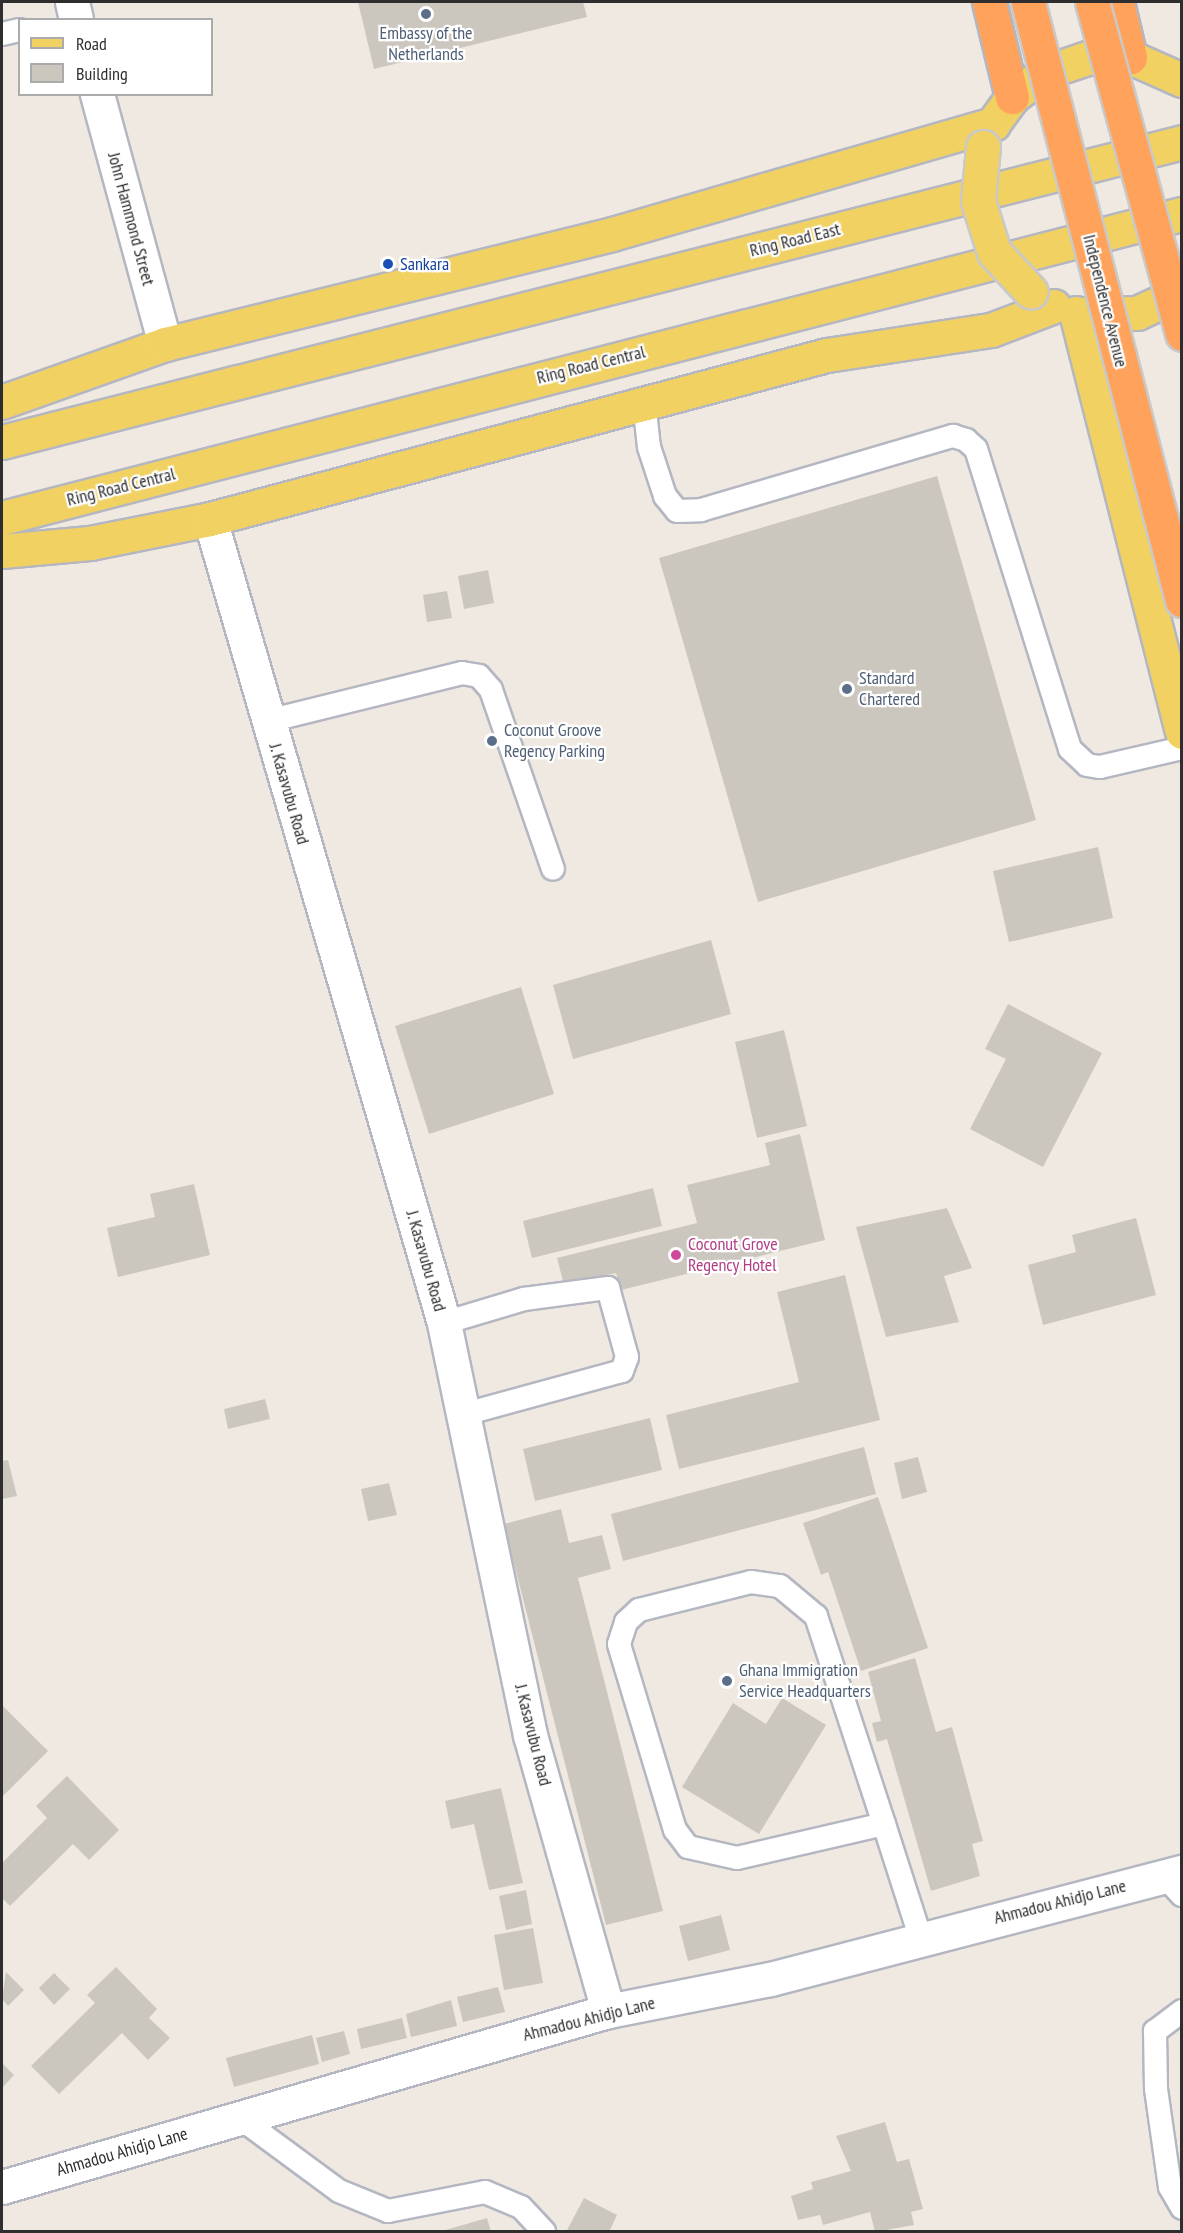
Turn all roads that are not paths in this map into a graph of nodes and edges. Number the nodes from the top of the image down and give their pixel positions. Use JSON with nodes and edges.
{"nodes":[{"id":1,"x":989,"y":2,"type":"edge"},
{"id":2,"x":1028,"y":2,"type":"edge"},
{"id":3,"x":1092,"y":2,"type":"edge"},
{"id":4,"x":1117,"y":2,"type":"edge"},
{"id":5,"x":18,"y":30,"type":"edge"},
{"id":6,"x":2,"y":34,"type":"edge"},
{"id":7,"x":1131,"y":57,"type":"junction"},
{"id":8,"x":1178,"y":73,"type":"edge"},
{"id":9,"x":98,"y":96,"type":"edge"},
{"id":10,"x":1012,"y":98,"type":"junction"},
{"id":11,"x":988,"y":135,"type":"junction"},
{"id":12,"x":1182,"y":142,"type":"edge"},
{"id":13,"x":1182,"y":213,"type":"edge"},
{"id":14,"x":1182,"y":292,"type":"edge"},
{"id":15,"x":1053,"y":304,"type":"junction"},
{"id":16,"x":1182,"y":334,"type":"edge"},
{"id":17,"x":165,"y":344,"type":"junction"},
{"id":18,"x":2,"y":402,"type":"edge"},
{"id":19,"x":644,"y":402,"type":"junction"},
{"id":20,"x":2,"y":442,"type":"edge"},
{"id":21,"x":2,"y":518,"type":"edge"},
{"id":22,"x":210,"y":519,"type":"junction"},
{"id":23,"x":2,"y":551,"type":"edge"},
{"id":24,"x":1182,"y":600,"type":"edge"},
{"id":25,"x":268,"y":721,"type":"junction"},
{"id":26,"x":1182,"y":732,"type":"edge"},
{"id":27,"x":1182,"y":748,"type":"edge"},
{"id":28,"x":553,"y":869,"type":"dead end"},
{"id":29,"x":444,"y":1323,"type":"junction"},
{"id":30,"x":465,"y":1414,"type":"junction"},
{"id":31,"x":884,"y":1824,"type":"junction"},
{"id":32,"x":1176,"y":1881,"type":"edge"},
{"id":33,"x":920,"y":1936,"type":"junction"},
{"id":34,"x":608,"y":2011,"type":"junction"},
{"id":35,"x":1182,"y":2011,"type":"edge"},
{"id":36,"x":240,"y":2118,"type":"junction"},
{"id":37,"x":2,"y":2187,"type":"edge"},
{"id":38,"x":1182,"y":2208,"type":"edge"},
{"id":39,"x":544,"y":2232,"type":"edge"}],
"edges":[{"from":1,"to":10,"type":"highway"},
{"from":2,"to":24,"type":"highway","name":"Independence Avenue","bridge":true},
{"from":3,"to":16,"type":"highway","bridge":true},
{"from":4,"to":7,"type":"highway"},
{"from":5,"to":6,"type":"lane"},
{"from":7,"to":8,"type":"main road"},
{"from":7,"to":10,"type":"main road"},
{"from":9,"to":17,"type":"street","name":"John Hammond Street"},
{"from":10,"to":11,"type":"main road"},
{"from":11,"to":15,"type":"main road","bridge":true},
{"from":11,"to":17,"type":"main road"},
{"from":12,"to":20,"type":"main road","name":"Ring Road East"},
{"from":13,"to":21,"type":"main road","name":"Ring Road Central"},
{"from":14,"to":15,"type":"main road"},
{"from":15,"to":19,"type":"main road"},
{"from":15,"to":26,"type":"main road","name":"Independence Avenue"},
{"from":17,"to":18,"type":"main road"},
{"from":19,"to":22,"type":"main road"},
{"from":19,"to":27,"type":"lane"},
{"from":22,"to":23,"type":"main road"},
{"from":22,"to":25,"type":"street","name":"J. Kasavubu Road"},
{"from":25,"to":28,"type":"lane"},
{"from":25,"to":29,"type":"street","name":"J. Kasavubu Road"},
{"from":29,"to":30,"type":"street","name":"J. Kasavubu Road"},
{"from":29,"to":30,"type":"lane"},
{"from":30,"to":34,"type":"street","name":"J. Kasavubu Road"},
{"from":31,"to":31,"type":"lane"},
{"from":31,"to":33,"type":"lane"},
{"from":32,"to":33,"type":"street","name":"Ahmadou Ahidjo Lane"},
{"from":33,"to":34,"type":"street","name":"Ahmadou Ahidjo Lane"},
{"from":34,"to":36,"type":"street","name":"Ahmadou Ahidjo Lane"},
{"from":35,"to":38,"type":"lane"},
{"from":36,"to":37,"type":"street","name":"Ahmadou Ahidjo Lane"},
{"from":36,"to":39,"type":"lane"}]}
